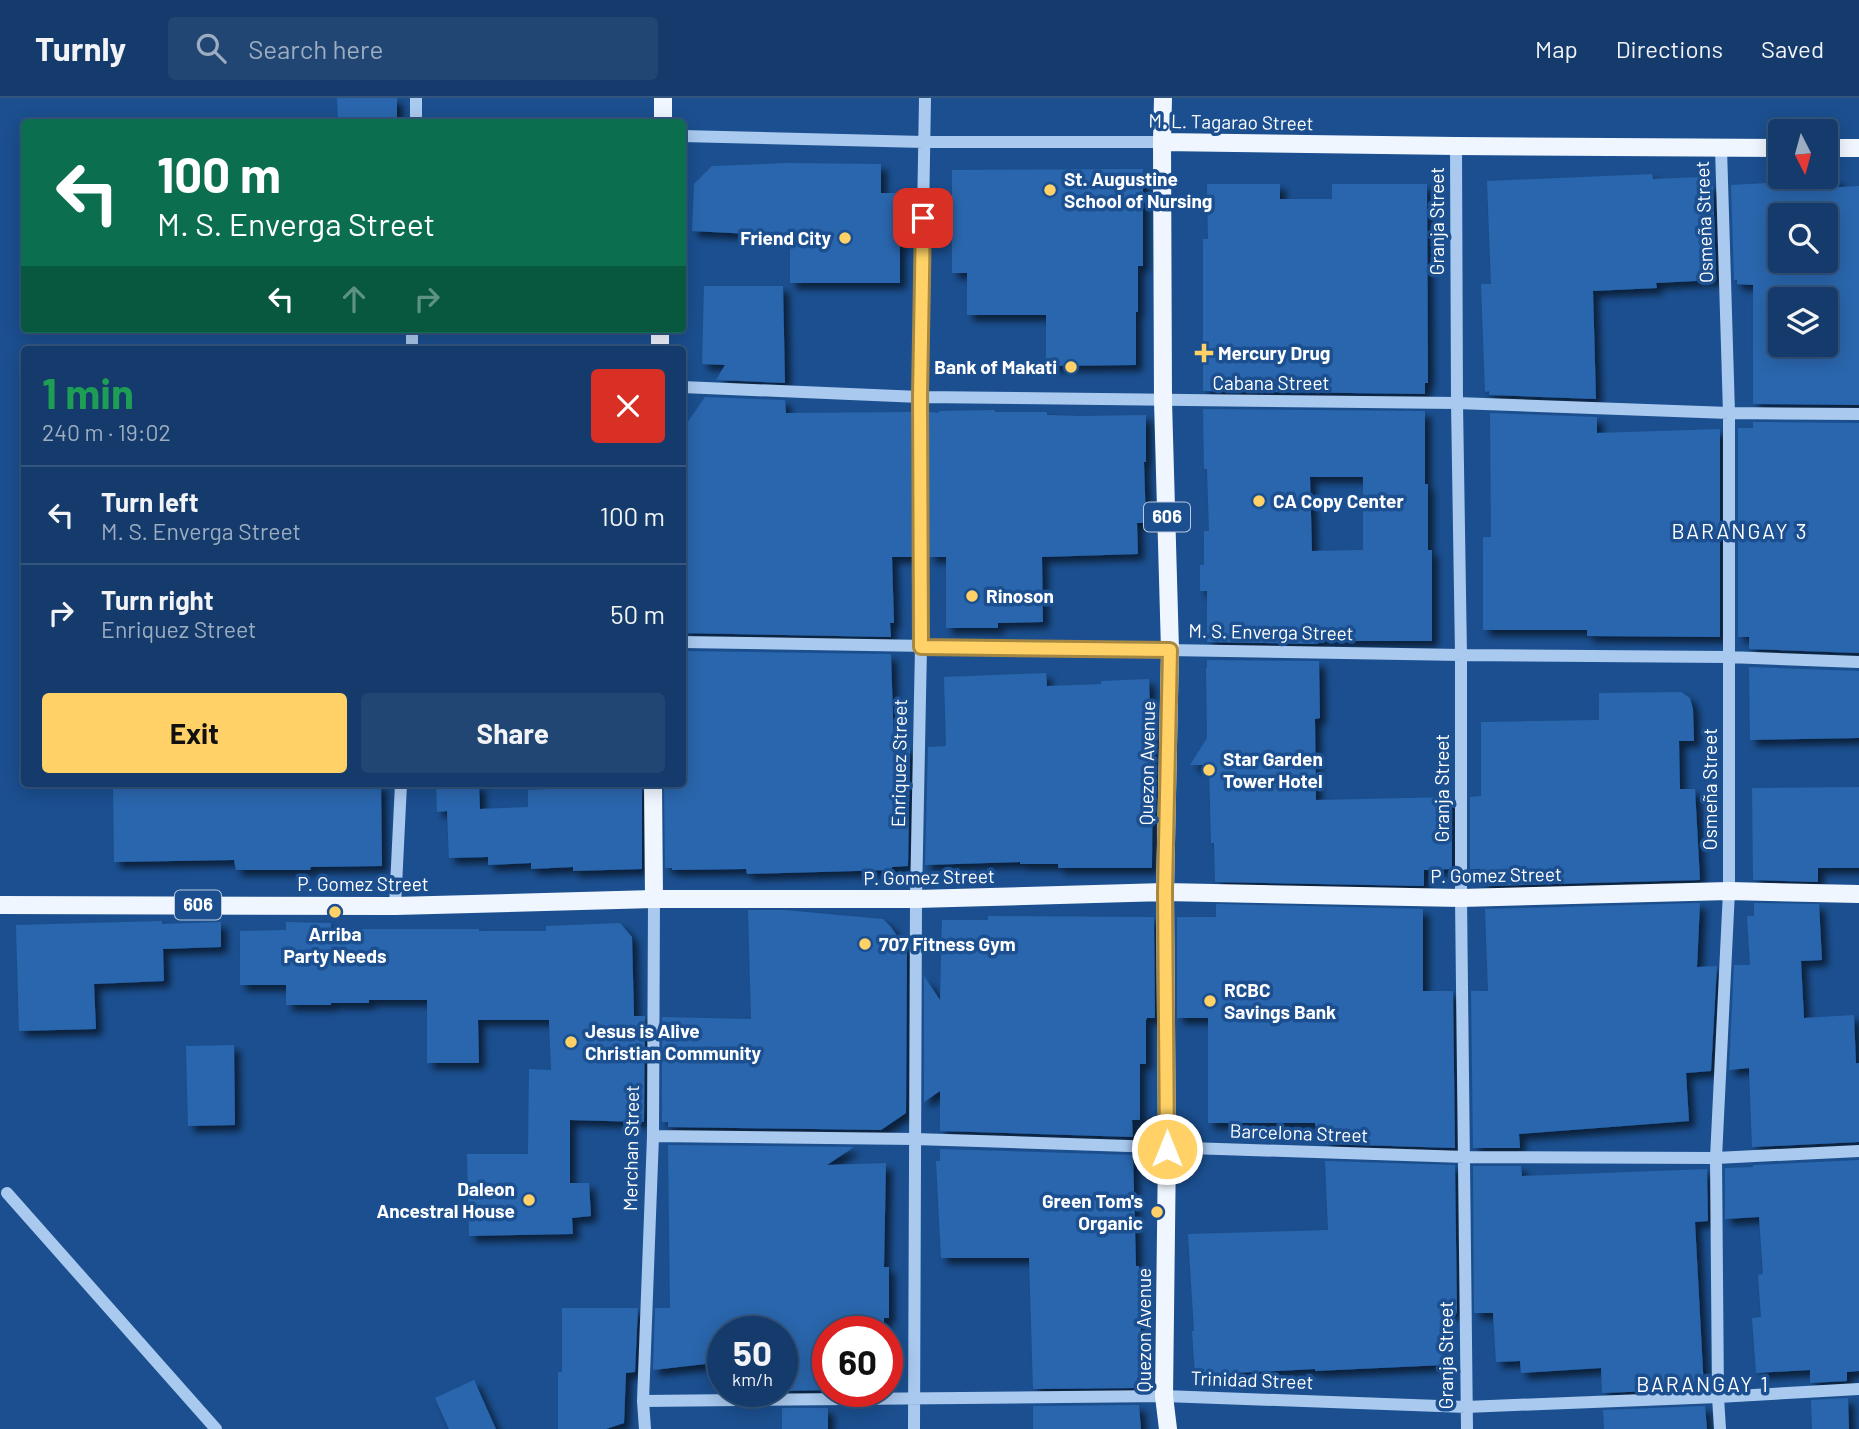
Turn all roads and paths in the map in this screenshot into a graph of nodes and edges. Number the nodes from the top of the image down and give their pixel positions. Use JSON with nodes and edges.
{"nodes":[{"id":1,"x":416,"y":98,"type":"edge"},
{"id":2,"x":663,"y":98,"type":"edge"},
{"id":3,"x":925,"y":98,"type":"edge"},
{"id":4,"x":1163,"y":98,"type":"edge"},
{"id":5,"x":416,"y":119,"type":"edge"},
{"id":6,"x":663,"y":119,"type":"edge"},
{"id":7,"x":686,"y":136,"type":"edge"},
{"id":8,"x":924,"y":142,"type":"junction"},
{"id":9,"x":1162,"y":142,"type":"junction"},
{"id":10,"x":1456,"y":146,"type":"junction"},
{"id":11,"x":1721,"y":148,"type":"junction"},
{"id":12,"x":1768,"y":148,"type":"edge"},
{"id":13,"x":1838,"y":148,"type":"edge"},
{"id":14,"x":1859,"y":148,"type":"edge"},
{"id":15,"x":686,"y":387,"type":"edge"},
{"id":16,"x":920,"y":397,"type":"junction"},
{"id":17,"x":1163,"y":401,"type":"junction"},
{"id":18,"x":1457,"y":403,"type":"junction"},
{"id":19,"x":1729,"y":413,"type":"junction"},
{"id":20,"x":1859,"y":414,"type":"edge"},
{"id":21,"x":686,"y":642,"type":"edge"},
{"id":22,"x":921,"y":647,"type":"junction"},
{"id":23,"x":1170,"y":650,"type":"junction"},
{"id":24,"x":1461,"y":655,"type":"junction"},
{"id":25,"x":1728,"y":657,"type":"junction"},
{"id":26,"x":1859,"y":662,"type":"edge"},
{"id":27,"x":401,"y":787,"type":"edge"},
{"id":28,"x":653,"y":787,"type":"edge"},
{"id":29,"x":1729,"y":891,"type":"junction"},
{"id":30,"x":1165,"y":892,"type":"junction"},
{"id":31,"x":1859,"y":894,"type":"edge"},
{"id":32,"x":1461,"y":898,"type":"junction"},
{"id":33,"x":654,"y":899,"type":"junction"},
{"id":34,"x":916,"y":899,"type":"junction"},
{"id":35,"x":0,"y":905,"type":"edge"},
{"id":36,"x":395,"y":906,"type":"junction"},
{"id":37,"x":653,"y":1136,"type":"junction"},
{"id":38,"x":915,"y":1139,"type":"junction"},
{"id":39,"x":1167,"y":1149,"type":"junction"},
{"id":40,"x":1859,"y":1151,"type":"edge"},
{"id":41,"x":1465,"y":1157,"type":"junction"},
{"id":42,"x":1716,"y":1157,"type":"junction"},
{"id":43,"x":7,"y":1193,"type":"dead end"},
{"id":44,"x":1859,"y":1390,"type":"edge"},
{"id":45,"x":1164,"y":1396,"type":"junction"},
{"id":46,"x":1718,"y":1397,"type":"junction"},
{"id":47,"x":915,"y":1399,"type":"junction"},
{"id":48,"x":643,"y":1401,"type":"junction"},
{"id":49,"x":1465,"y":1407,"type":"junction"},
{"id":50,"x":216,"y":1429,"type":"edge"},
{"id":51,"x":645,"y":1429,"type":"edge"},
{"id":52,"x":914,"y":1429,"type":"edge"},
{"id":53,"x":1168,"y":1429,"type":"edge"},
{"id":54,"x":1466,"y":1429,"type":"edge"},
{"id":55,"x":1720,"y":1429,"type":"edge"}],
"edges":[{"from":1,"to":5,"type":"street"},
{"from":2,"to":6,"type":"main road"},
{"from":3,"to":8,"type":"street","name":"Enriquez Street"},
{"from":4,"to":9,"type":"main road","name":"Quezon Avenue"},
{"from":7,"to":8,"type":"street","name":"M. L. Tagarao Street"},
{"from":8,"to":9,"type":"street","name":"M. L. Tagarao Street"},
{"from":8,"to":16,"type":"street","name":"Enriquez Street"},
{"from":9,"to":10,"type":"main road","name":"M. L. Tagarao Street"},
{"from":9,"to":17,"type":"main road","name":"Quezon Avenue","number":"606"},
{"from":10,"to":11,"type":"main road","name":"M. L. Tagarao Street"},
{"from":10,"to":18,"type":"street","name":"Granja Street"},
{"from":11,"to":12,"type":"main road","name":"M. L. Tagarao Street"},
{"from":11,"to":19,"type":"street","name":"Osmeña Street"},
{"from":13,"to":14,"type":"main road"},
{"from":15,"to":16,"type":"street","name":"Cabana Street"},
{"from":16,"to":17,"type":"street","name":"Cabana Street"},
{"from":16,"to":22,"type":"street","name":"Enriquez Street"},
{"from":17,"to":18,"type":"street","name":"Cabana Street"},
{"from":17,"to":23,"type":"main road","name":"Quezon Avenue","number":"606"},
{"from":18,"to":19,"type":"street","name":"Cabana Street"},
{"from":18,"to":24,"type":"street","name":"Granja Street"},
{"from":19,"to":20,"type":"street","name":"Cabana Street"},
{"from":19,"to":25,"type":"street","name":"Osmeña Street"},
{"from":21,"to":22,"type":"street","name":"M. S. Enverga Street"},
{"from":22,"to":23,"type":"street","name":"M. S. Enverga Street"},
{"from":22,"to":34,"type":"street","name":"Enriquez Street"},
{"from":23,"to":24,"type":"street","name":"M. S. Enverga Street"},
{"from":23,"to":30,"type":"main road","name":"Quezon Avenue","number":"606"},
{"from":24,"to":25,"type":"street","name":"M. S. Enverga Street"},
{"from":24,"to":32,"type":"street","name":"Granja Street"},
{"from":25,"to":26,"type":"street","name":"M. S. Enverga Street"},
{"from":25,"to":29,"type":"street","name":"Osmeña Street"},
{"from":27,"to":36,"type":"street"},
{"from":28,"to":33,"type":"main road","name":"Merchan Street"},
{"from":29,"to":31,"type":"main road","name":"P. Gomez Street"},
{"from":29,"to":32,"type":"main road","name":"P. Gomez Street"},
{"from":29,"to":42,"type":"street","name":"Osmeña Street"},
{"from":30,"to":32,"type":"main road","name":"P. Gomez Street"},
{"from":30,"to":34,"type":"main road","name":"P. Gomez Street","number":"606"},
{"from":30,"to":39,"type":"main road","name":"Quezon Avenue"},
{"from":32,"to":41,"type":"street","name":"Granja Street"},
{"from":33,"to":34,"type":"main road","name":"P. Gomez Street","number":"606"},
{"from":33,"to":36,"type":"main road","name":"P. Gomez Street","number":"606"},
{"from":33,"to":37,"type":"street","name":"Merchan Street"},
{"from":34,"to":38,"type":"street","name":"Enriquez Street"},
{"from":35,"to":36,"type":"main road","name":"P. Gomez Street","number":"606"},
{"from":37,"to":38,"type":"street","name":"Barcelona Street"},
{"from":37,"to":48,"type":"street","name":"Merchan Street"},
{"from":38,"to":39,"type":"street","name":"Barcelona Street"},
{"from":38,"to":47,"type":"street","name":"Enriquez Street"},
{"from":39,"to":41,"type":"street","name":"Barcelona Street"},
{"from":39,"to":45,"type":"main road","name":"Quezon Avenue"},
{"from":40,"to":42,"type":"street","name":"Barcelona Street"},
{"from":41,"to":42,"type":"street","name":"Barcelona Street"},
{"from":41,"to":49,"type":"street","name":"Granja Street"},
{"from":42,"to":46,"type":"street","name":"Osmeña Street"},
{"from":43,"to":50,"type":"street"},
{"from":44,"to":46,"type":"street","name":"Trinidad Street"},
{"from":45,"to":47,"type":"street","name":"Trinidad Street"},
{"from":45,"to":49,"type":"street","name":"Trinidad Street"},
{"from":45,"to":53,"type":"main road","name":"Quezon Avenue"},
{"from":46,"to":49,"type":"street","name":"Trinidad Street"},
{"from":46,"to":55,"type":"street","name":"Osmeña Street"},
{"from":47,"to":48,"type":"street","name":"Trinidad Street"},
{"from":47,"to":52,"type":"street","name":"Enriquez Street"},
{"from":48,"to":51,"type":"street","name":"Merchan Street"},
{"from":49,"to":54,"type":"street","name":"Granja Street"}]}
